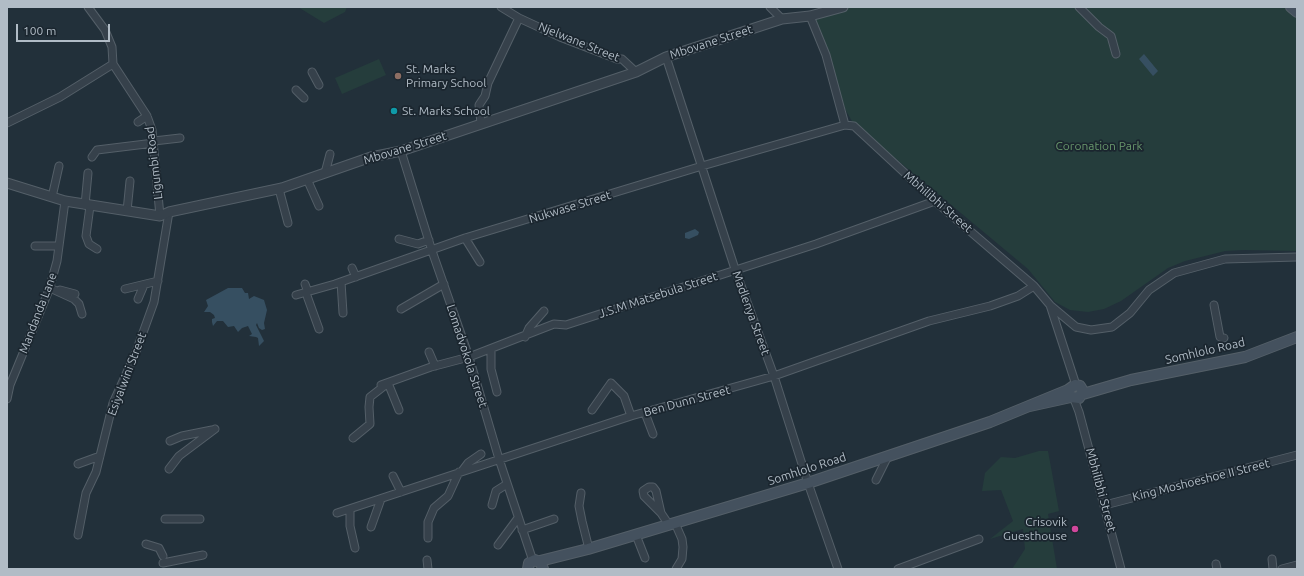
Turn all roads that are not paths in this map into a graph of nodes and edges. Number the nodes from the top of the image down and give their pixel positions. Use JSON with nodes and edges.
{"nodes":[{"id":1,"x":88,"y":7,"type":"edge"},
{"id":2,"x":501,"y":7,"type":"edge"},
{"id":3,"x":770,"y":7,"type":"edge"},
{"id":4,"x":843,"y":7,"type":"edge"},
{"id":5,"x":1079,"y":7,"type":"edge"},
{"id":6,"x":1291,"y":7,"type":"edge"},
{"id":7,"x":1297,"y":12,"type":"edge"},
{"id":8,"x":810,"y":16,"type":"junction"},
{"id":9,"x":519,"y":18,"type":"junction"},
{"id":10,"x":782,"y":19,"type":"junction"},
{"id":11,"x":1116,"y":54,"type":"dead end"},
{"id":12,"x":666,"y":57,"type":"junction"},
{"id":13,"x":113,"y":64,"type":"junction"},
{"id":14,"x":312,"y":72,"type":"dead end"},
{"id":15,"x":636,"y":72,"type":"junction"},
{"id":16,"x":319,"y":85,"type":"dead end"},
{"id":17,"x":296,"y":90,"type":"dead end"},
{"id":18,"x":304,"y":98,"type":"dead end"},
{"id":19,"x":147,"y":116,"type":"junction"},
{"id":20,"x":138,"y":122,"type":"dead end"},
{"id":21,"x":481,"y":123,"type":"junction"},
{"id":22,"x":7,"y":124,"type":"edge"},
{"id":23,"x":845,"y":125,"type":"junction"},
{"id":24,"x":180,"y":138,"type":"dead end"},
{"id":25,"x":154,"y":142,"type":"junction"},
{"id":26,"x":401,"y":152,"type":"junction"},
{"id":27,"x":330,"y":154,"type":"dead end"},
{"id":28,"x":92,"y":157,"type":"dead end"},
{"id":29,"x":59,"y":166,"type":"dead end"},
{"id":30,"x":702,"y":166,"type":"junction"},
{"id":31,"x":88,"y":173,"type":"dead end"},
{"id":32,"x":326,"y":173,"type":"junction"},
{"id":33,"x":307,"y":179,"type":"junction"},
{"id":34,"x":130,"y":181,"type":"dead end"},
{"id":35,"x":7,"y":183,"type":"edge"},
{"id":36,"x":279,"y":189,"type":"junction"},
{"id":37,"x":52,"y":197,"type":"junction"},
{"id":38,"x":65,"y":201,"type":"junction"},
{"id":39,"x":935,"y":201,"type":"junction"},
{"id":40,"x":87,"y":205,"type":"junction"},
{"id":41,"x":319,"y":206,"type":"dead end"},
{"id":42,"x":127,"y":211,"type":"junction"},
{"id":43,"x":169,"y":212,"type":"junction"},
{"id":44,"x":160,"y":216,"type":"junction"},
{"id":45,"x":288,"y":223,"type":"dead end"},
{"id":46,"x":465,"y":238,"type":"junction"},
{"id":47,"x":399,"y":239,"type":"dead end"},
{"id":48,"x":429,"y":240,"type":"junction"},
{"id":49,"x":35,"y":246,"type":"dead end"},
{"id":50,"x":59,"y":246,"type":"junction"},
{"id":51,"x":97,"y":249,"type":"dead end"},
{"id":52,"x":432,"y":251,"type":"junction"},
{"id":53,"x":1297,"y":257,"type":"edge"},
{"id":54,"x":480,"y":262,"type":"dead end"},
{"id":55,"x":352,"y":268,"type":"dead end"},
{"id":56,"x":735,"y":269,"type":"junction"},
{"id":57,"x":356,"y":277,"type":"junction"},
{"id":58,"x":158,"y":281,"type":"junction"},
{"id":59,"x":341,"y":282,"type":"junction"},
{"id":60,"x":305,"y":284,"type":"dead end"},
{"id":61,"x":444,"y":284,"type":"junction"},
{"id":62,"x":144,"y":285,"type":"junction"},
{"id":63,"x":1034,"y":286,"type":"junction"},
{"id":64,"x":50,"y":288,"type":"junction"},
{"id":65,"x":125,"y":289,"type":"dead end"},
{"id":66,"x":307,"y":292,"type":"junction"},
{"id":67,"x":76,"y":294,"type":"dead end"},
{"id":68,"x":296,"y":295,"type":"dead end"},
{"id":69,"x":138,"y":299,"type":"dead end"},
{"id":70,"x":1050,"y":305,"type":"junction"},
{"id":71,"x":1214,"y":305,"type":"dead end"},
{"id":72,"x":401,"y":310,"type":"dead end"},
{"id":73,"x":544,"y":311,"type":"dead end"},
{"id":74,"x":82,"y":314,"type":"dead end"},
{"id":75,"x":343,"y":314,"type":"dead end"},
{"id":76,"x":319,"y":329,"type":"dead end"},
{"id":77,"x":525,"y":337,"type":"junction"},
{"id":78,"x":1297,"y":337,"type":"edge"},
{"id":79,"x":1224,"y":338,"type":"dead end"},
{"id":80,"x":491,"y":349,"type":"junction"},
{"id":81,"x":430,"y":352,"type":"dead end"},
{"id":82,"x":469,"y":357,"type":"junction"},
{"id":83,"x":435,"y":366,"type":"junction"},
{"id":84,"x":774,"y":376,"type":"junction"},
{"id":85,"x":385,"y":384,"type":"junction"},
{"id":86,"x":498,"y":392,"type":"dead end"},
{"id":87,"x":1076,"y":393,"type":"junction"},
{"id":88,"x":7,"y":399,"type":"edge"},
{"id":89,"x":399,"y":410,"type":"dead end"},
{"id":90,"x":592,"y":410,"type":"dead end"},
{"id":91,"x":645,"y":413,"type":"junction"},
{"id":92,"x":631,"y":416,"type":"junction"},
{"id":93,"x":653,"y":434,"type":"dead end"},
{"id":94,"x":353,"y":438,"type":"dead end"},
{"id":95,"x":170,"y":441,"type":"dead end"},
{"id":96,"x":481,"y":454,"type":"dead end"},
{"id":97,"x":1297,"y":455,"type":"edge"},
{"id":98,"x":100,"y":456,"type":"junction"},
{"id":99,"x":888,"y":456,"type":"junction"},
{"id":100,"x":499,"y":459,"type":"junction"},
{"id":101,"x":78,"y":464,"type":"dead end"},
{"id":102,"x":169,"y":469,"type":"dead end"},
{"id":103,"x":460,"y":472,"type":"junction"},
{"id":104,"x":393,"y":476,"type":"dead end"},
{"id":105,"x":876,"y":480,"type":"dead end"},
{"id":106,"x":808,"y":483,"type":"junction"},
{"id":107,"x":507,"y":484,"type":"junction"},
{"id":108,"x":401,"y":492,"type":"junction"},
{"id":109,"x":581,"y":493,"type":"dead end"},
{"id":110,"x":381,"y":499,"type":"junction"},
{"id":111,"x":492,"y":505,"type":"dead end"},
{"id":112,"x":1105,"y":505,"type":"junction"},
{"id":113,"x":350,"y":509,"type":"junction"},
{"id":114,"x":337,"y":513,"type":"dead end"},
{"id":115,"x":661,"y":513,"type":"dead end"},
{"id":116,"x":518,"y":518,"type":"junction"},
{"id":117,"x":165,"y":519,"type":"dead end"},
{"id":118,"x":200,"y":519,"type":"dead end"},
{"id":119,"x":554,"y":519,"type":"dead end"},
{"id":120,"x":672,"y":524,"type":"junction"},
{"id":121,"x":371,"y":527,"type":"dead end"},
{"id":122,"x":522,"y":530,"type":"junction"},
{"id":123,"x":78,"y":535,"type":"dead end"},
{"id":124,"x":636,"y":535,"type":"junction"},
{"id":125,"x":428,"y":538,"type":"dead end"},
{"id":126,"x":979,"y":539,"type":"dead end"},
{"id":127,"x":146,"y":544,"type":"dead end"},
{"id":128,"x":498,"y":545,"type":"dead end"},
{"id":129,"x":355,"y":548,"type":"dead end"},
{"id":130,"x":589,"y":549,"type":"junction"},
{"id":131,"x":203,"y":555,"type":"dead end"},
{"id":132,"x":645,"y":558,"type":"dead end"},
{"id":133,"x":1272,"y":559,"type":"dead end"},
{"id":134,"x":427,"y":560,"type":"dead end"},
{"id":135,"x":1297,"y":565,"type":"edge"},
{"id":136,"x":533,"y":566,"type":"edge"},
{"id":137,"x":428,"y":569,"type":"edge"},
{"id":138,"x":676,"y":569,"type":"edge"},
{"id":139,"x":838,"y":569,"type":"edge"},
{"id":140,"x":898,"y":569,"type":"edge"},
{"id":141,"x":1121,"y":569,"type":"edge"},
{"id":142,"x":1273,"y":569,"type":"edge"},
{"id":143,"x":1282,"y":569,"type":"edge"}],
"edges":[{"from":1,"to":13,"type":"street","name":"Ligumbi Road"},
{"from":2,"to":9,"type":"street","name":"Njelwane Street"},
{"from":3,"to":10,"type":"street"},
{"from":4,"to":8,"type":"street","name":"Mbovane Street"},
{"from":5,"to":11,"type":"street"},
{"from":6,"to":7,"type":"main road"},
{"from":8,"to":10,"type":"street","name":"Mbovane Street"},
{"from":8,"to":23,"type":"street"},
{"from":9,"to":15,"type":"street","name":"Njelwane Street"},
{"from":9,"to":21,"type":"street"},
{"from":10,"to":12,"type":"street","name":"Mbovane Street"},
{"from":12,"to":15,"type":"street","name":"Mbovane Street"},
{"from":12,"to":30,"type":"street","name":"Madlenya Street"},
{"from":13,"to":19,"type":"street","name":"Ligumbi Road"},
{"from":13,"to":22,"type":"street"},
{"from":14,"to":16,"type":"street"},
{"from":15,"to":21,"type":"street","name":"Mbovane Street"},
{"from":17,"to":18,"type":"street"},
{"from":19,"to":20,"type":"street"},
{"from":19,"to":25,"type":"street","name":"Ligumbi Road"},
{"from":21,"to":26,"type":"street","name":"Mbovane Street"},
{"from":23,"to":30,"type":"street","name":"Nukwase Street"},
{"from":23,"to":39,"type":"street","name":"Mbhilibhi Street"},
{"from":24,"to":25,"type":"street"},
{"from":25,"to":28,"type":"street"},
{"from":25,"to":44,"type":"street","name":"Ligumbi Road"},
{"from":26,"to":32,"type":"street","name":"Mbovane Street"},
{"from":26,"to":48,"type":"street","name":"Lomadvokola Street"},
{"from":27,"to":32,"type":"street"},
{"from":29,"to":37,"type":"street"},
{"from":30,"to":46,"type":"street","name":"Nukwase Street"},
{"from":30,"to":56,"type":"street","name":"Madlenya Street"},
{"from":31,"to":40,"type":"street"},
{"from":32,"to":33,"type":"street","name":"Mbovane Street"},
{"from":33,"to":36,"type":"street","name":"Mbovane Street"},
{"from":33,"to":41,"type":"street"},
{"from":34,"to":42,"type":"street"},
{"from":35,"to":37,"type":"street"},
{"from":36,"to":43,"type":"street","name":"Mbovane Street"},
{"from":36,"to":45,"type":"street"},
{"from":37,"to":38,"type":"street"},
{"from":38,"to":40,"type":"street"},
{"from":38,"to":50,"type":"street","name":"Mandanda Lane"},
{"from":39,"to":56,"type":"street","name":"J.S.M Matsebula Street"},
{"from":39,"to":63,"type":"street","name":"Mbhilibhi Street"},
{"from":40,"to":42,"type":"street"},
{"from":40,"to":51,"type":"street"},
{"from":42,"to":44,"type":"street"},
{"from":43,"to":44,"type":"street","name":"Mbovane Street"},
{"from":43,"to":58,"type":"street","name":"Esiyalwini Street"},
{"from":46,"to":52,"type":"street","name":"Nukwase Street"},
{"from":46,"to":54,"type":"street"},
{"from":47,"to":48,"type":"street"},
{"from":48,"to":52,"type":"street","name":"Lomadvokola Street"},
{"from":49,"to":50,"type":"street"},
{"from":50,"to":64,"type":"street","name":"Mandanda Lane"},
{"from":52,"to":57,"type":"street","name":"Nukwase Street"},
{"from":52,"to":61,"type":"street","name":"Lomadvokola Street"},
{"from":53,"to":70,"type":"street"},
{"from":55,"to":57,"type":"street"},
{"from":56,"to":77,"type":"street","name":"J.S.M Matsebula Street"},
{"from":56,"to":84,"type":"street","name":"Madlenya Street"},
{"from":57,"to":59,"type":"street","name":"Nukwase Street"},
{"from":58,"to":62,"type":"street"},
{"from":58,"to":98,"type":"street","name":"Esiyalwini Street"},
{"from":59,"to":66,"type":"street","name":"Nukwase Street"},
{"from":59,"to":75,"type":"street"},
{"from":60,"to":66,"type":"street"},
{"from":61,"to":72,"type":"street"},
{"from":61,"to":82,"type":"street","name":"Lomadvokola Street"},
{"from":62,"to":65,"type":"street"},
{"from":62,"to":69,"type":"street"},
{"from":63,"to":70,"type":"street","name":"Mbhilibhi Street"},
{"from":63,"to":84,"type":"street","name":"Ben Dunn Street"},
{"from":64,"to":67,"type":"street"},
{"from":64,"to":74,"type":"street"},
{"from":64,"to":88,"type":"street","name":"Mandanda Lane"},
{"from":66,"to":68,"type":"street","name":"Nukwase Street"},
{"from":66,"to":76,"type":"street"},
{"from":70,"to":87,"type":"street","name":"Mbhilibhi Street"},
{"from":71,"to":79,"type":"street"},
{"from":73,"to":77,"type":"street"},
{"from":77,"to":80,"type":"street","name":"J.S.M Matsebula Street"},
{"from":78,"to":87,"type":"main road","name":"Somhlolo Road"},
{"from":80,"to":82,"type":"street","name":"J.S.M Matsebula Street"},
{"from":80,"to":86,"type":"street"},
{"from":81,"to":83,"type":"street"},
{"from":82,"to":83,"type":"street","name":"J.S.M Matsebula Street"},
{"from":82,"to":100,"type":"street","name":"Lomadvokola Street"},
{"from":83,"to":85,"type":"street","name":"J.S.M Matsebula Street"},
{"from":84,"to":91,"type":"street","name":"Ben Dunn Street"},
{"from":84,"to":106,"type":"street","name":"Madlenya Street"},
{"from":85,"to":89,"type":"street"},
{"from":85,"to":94,"type":"street","name":"J.S.M Matsebula Street"},
{"from":87,"to":99,"type":"main road","name":"Somhlolo Road"},
{"from":87,"to":112,"type":"street","name":"Mbhilibhi Street"},
{"from":90,"to":92,"type":"street"},
{"from":91,"to":92,"type":"street","name":"Ben Dunn Street"},
{"from":91,"to":93,"type":"street"},
{"from":92,"to":100,"type":"street","name":"Ben Dunn Street"},
{"from":95,"to":102,"type":"street"},
{"from":96,"to":103,"type":"street"},
{"from":97,"to":112,"type":"street","name":"King Moshoeshoe II Street"},
{"from":98,"to":101,"type":"street"},
{"from":98,"to":123,"type":"street","name":"Esiyalwini Street"},
{"from":99,"to":105,"type":"street"},
{"from":99,"to":106,"type":"main road","name":"Somhlolo Road"},
{"from":100,"to":103,"type":"street","name":"Ben Dunn Street"},
{"from":100,"to":107,"type":"street","name":"Lomadvokola Street"},
{"from":103,"to":108,"type":"street","name":"Ben Dunn Street"},
{"from":103,"to":125,"type":"street"},
{"from":104,"to":108,"type":"street"},
{"from":106,"to":120,"type":"main road","name":"Somhlolo Road"},
{"from":106,"to":139,"type":"street","name":"Madlenya Street"},
{"from":107,"to":111,"type":"street"},
{"from":107,"to":116,"type":"street","name":"Lomadvokola Street"},
{"from":108,"to":110,"type":"street","name":"Ben Dunn Street"},
{"from":109,"to":130,"type":"street"},
{"from":110,"to":113,"type":"street","name":"Ben Dunn Street"},
{"from":110,"to":121,"type":"street"},
{"from":112,"to":141,"type":"street","name":"Mbhilibhi Street"},
{"from":113,"to":114,"type":"street","name":"Ben Dunn Street"},
{"from":113,"to":129,"type":"street"},
{"from":115,"to":120,"type":"street"},
{"from":116,"to":122,"type":"street","name":"Lomadvokola Street"},
{"from":116,"to":128,"type":"street"},
{"from":117,"to":118,"type":"street"},
{"from":119,"to":122,"type":"street"},
{"from":120,"to":124,"type":"main road","name":"Somhlolo Road"},
{"from":120,"to":138,"type":"street"},
{"from":122,"to":136,"type":"street","name":"Lomadvokola Street"},
{"from":124,"to":130,"type":"main road","name":"Somhlolo Road"},
{"from":124,"to":132,"type":"street"},
{"from":126,"to":140,"type":"street"},
{"from":127,"to":131,"type":"street"},
{"from":130,"to":136,"type":"main road","name":"Somhlolo Road"},
{"from":133,"to":142,"type":"street"},
{"from":134,"to":137,"type":"street"},
{"from":135,"to":143,"type":"street"}]}
